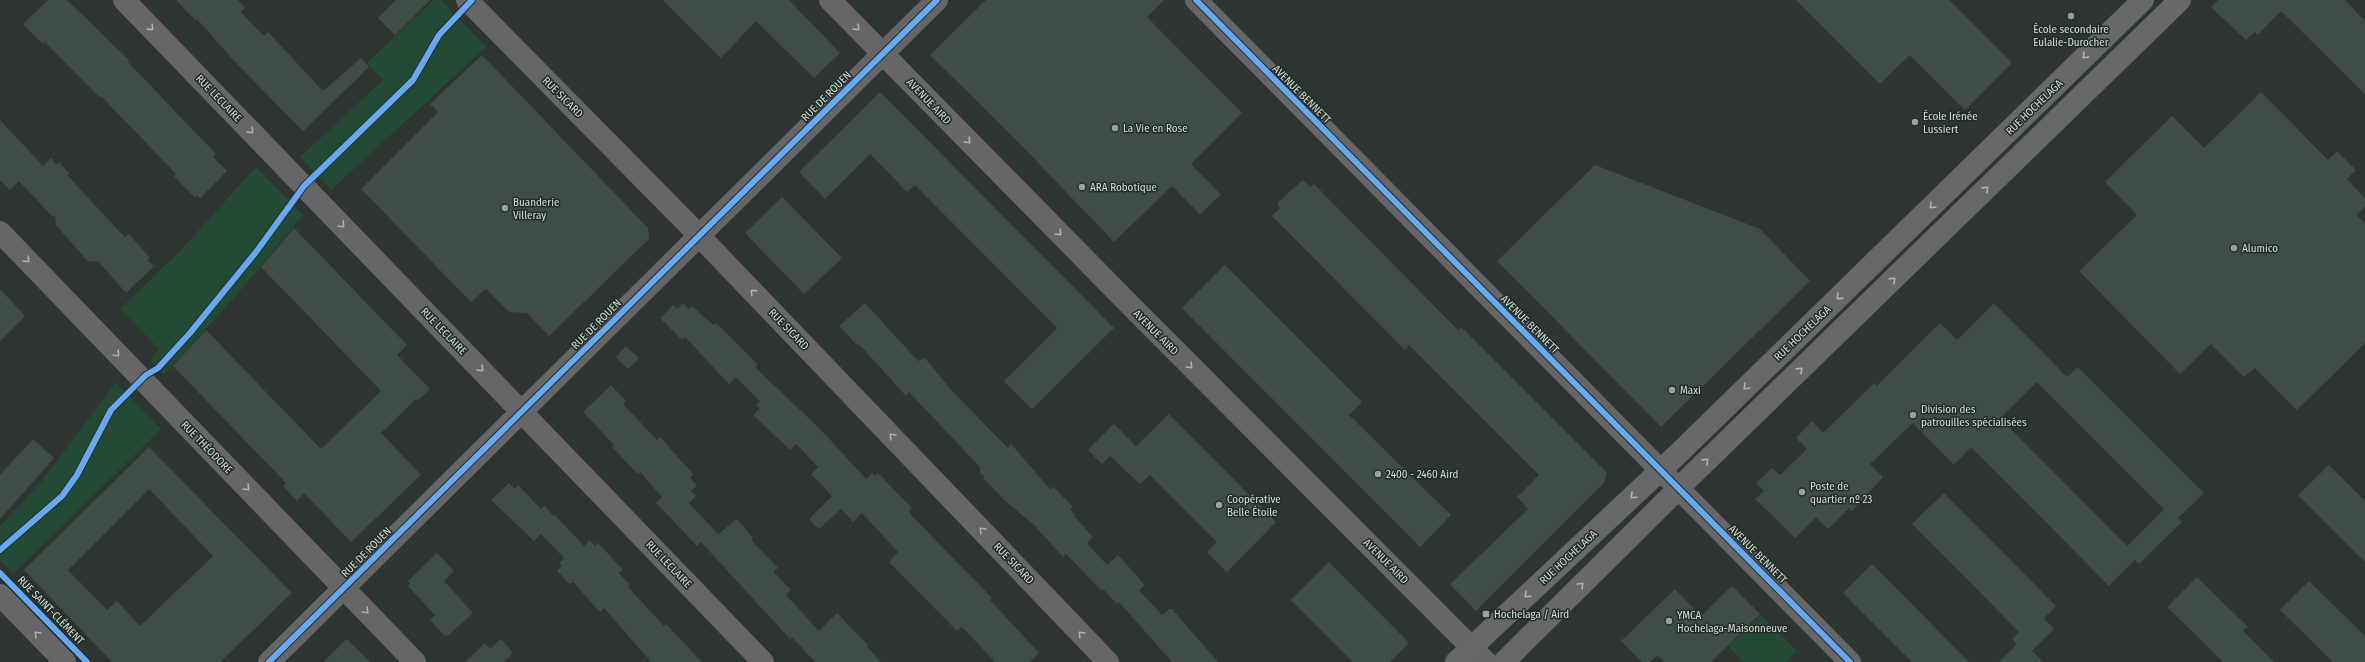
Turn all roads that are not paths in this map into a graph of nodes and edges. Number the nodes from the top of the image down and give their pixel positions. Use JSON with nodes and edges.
{"nodes":[{"id":1,"x":124,"y":0,"type":"edge"},
{"id":2,"x":467,"y":0,"type":"edge"},
{"id":3,"x":830,"y":0,"type":"edge"},
{"id":4,"x":937,"y":0,"type":"edge"},
{"id":5,"x":1196,"y":0,"type":"edge"},
{"id":6,"x":2143,"y":0,"type":"edge"},
{"id":7,"x":2180,"y":0,"type":"edge"},
{"id":8,"x":883,"y":54,"type":"junction"},
{"id":9,"x":0,"y":232,"type":"edge"},
{"id":10,"x":699,"y":236,"type":"junction"},
{"id":11,"x":522,"y":411,"type":"junction"},
{"id":12,"x":1661,"y":470,"type":"junction"},
{"id":13,"x":1678,"y":488,"type":"junction"},
{"id":14,"x":344,"y":587,"type":"junction"},
{"id":15,"x":0,"y":595,"type":"edge"},
{"id":16,"x":1471,"y":657,"type":"edge"},
{"id":17,"x":65,"y":662,"type":"edge"},
{"id":18,"x":268,"y":662,"type":"edge"},
{"id":19,"x":415,"y":662,"type":"edge"},
{"id":20,"x":763,"y":662,"type":"edge"},
{"id":21,"x":1108,"y":662,"type":"edge"},
{"id":22,"x":1504,"y":662,"type":"edge"},
{"id":23,"x":1850,"y":662,"type":"edge"}],
"edges":[{"from":1,"to":11,"type":"street","name":"RUE LECLAIRE","one_way":true},
{"from":2,"to":10,"type":"street","name":"RUE SICARD"},
{"from":3,"to":8,"type":"street","name":"AVENUE AIRD","one_way":true},
{"from":4,"to":8,"type":"street","name":"RUE DE ROUEN"},
{"from":5,"to":12,"type":"street","name":"AVENUE BENNETT"},
{"from":6,"to":12,"type":"main road","name":"RUE HOCHELAGA","one_way":true},
{"from":13,"to":7,"type":"main road","one_way":true},
{"from":8,"to":10,"type":"street","name":"RUE DE ROUEN"},
{"from":8,"to":16,"type":"street","name":"AVENUE AIRD","one_way":true},
{"from":9,"to":14,"type":"street","name":"RUE THÉODORE","one_way":true},
{"from":10,"to":11,"type":"street","name":"RUE DE ROUEN"},
{"from":21,"to":10,"type":"street","name":"RUE SICARD","one_way":true},
{"from":11,"to":14,"type":"street","name":"RUE DE ROUEN"},
{"from":11,"to":20,"type":"street","name":"RUE LECLAIRE"},
{"from":12,"to":13,"type":"street","name":"AVENUE BENNETT"},
{"from":12,"to":16,"type":"main road","name":"RUE HOCHELAGA","one_way":true},
{"from":22,"to":13,"type":"main road","one_way":true},
{"from":13,"to":23,"type":"street","name":"AVENUE BENNETT"},
{"from":14,"to":18,"type":"street","name":"RUE DE ROUEN"},
{"from":14,"to":19,"type":"street","name":"RUE THÉODORE","one_way":true},
{"from":17,"to":15,"type":"street","one_way":true}]}
